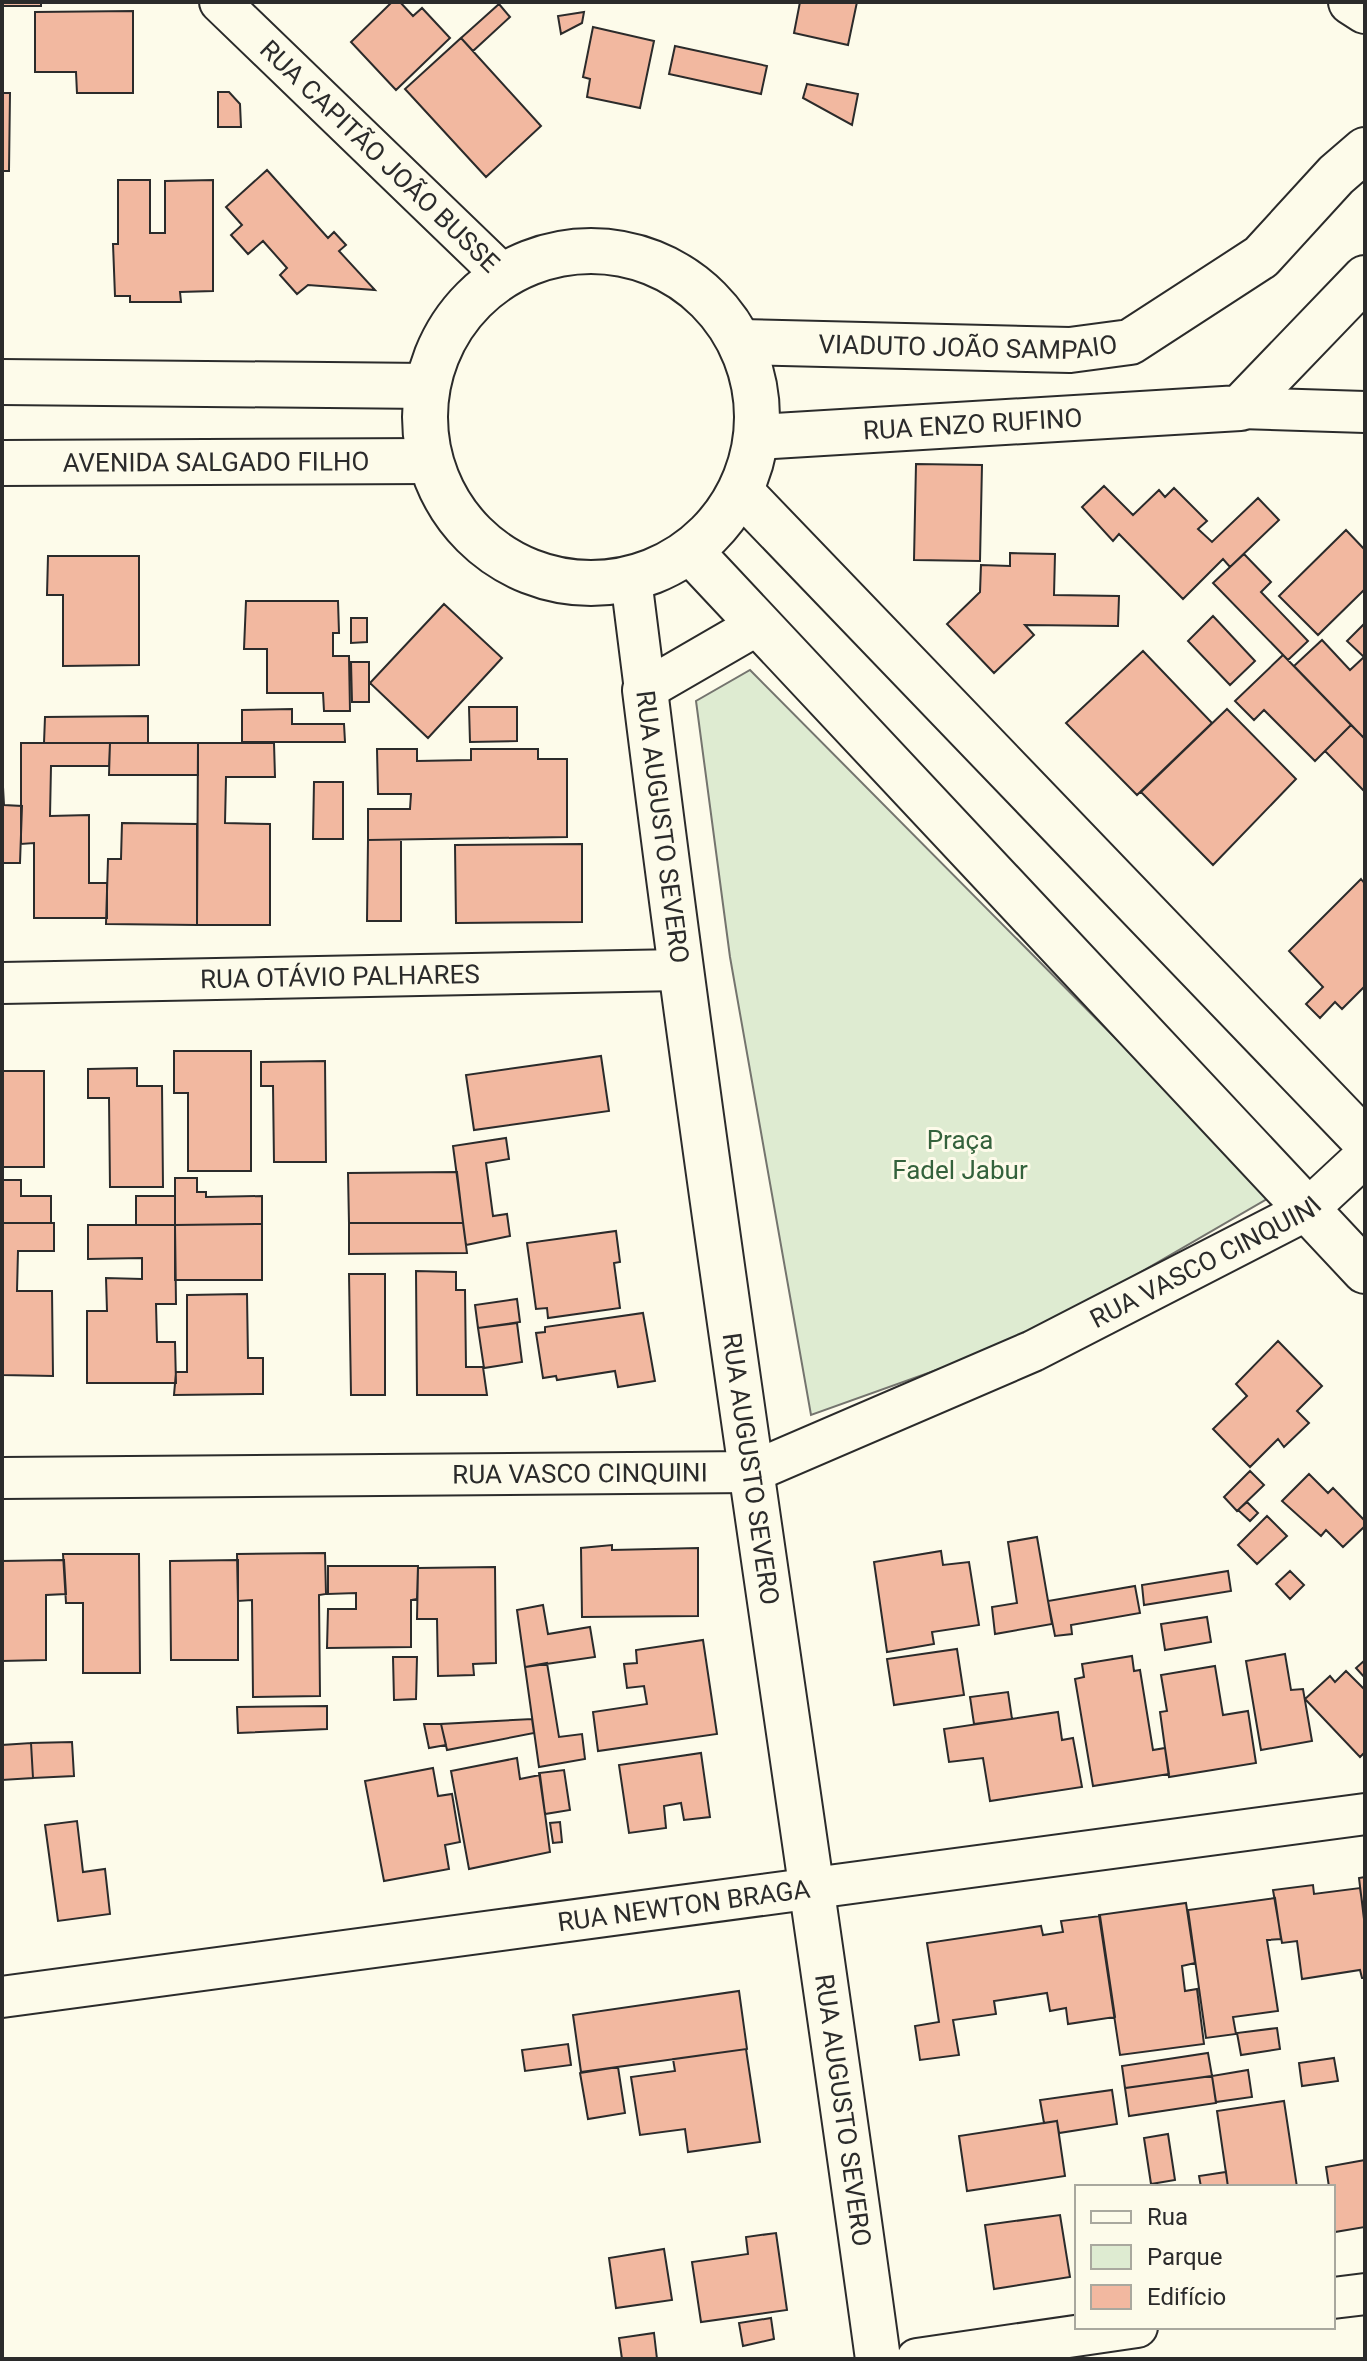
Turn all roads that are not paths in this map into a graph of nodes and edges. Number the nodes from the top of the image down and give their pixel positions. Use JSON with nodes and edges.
{"nodes":[{"id":1,"x":220,"y":2,"type":"edge"},
{"id":2,"x":1351,"y":2,"type":"edge"},
{"id":3,"x":1365,"y":11,"type":"edge"},
{"id":4,"x":1365,"y":115,"type":"edge"},
{"id":5,"x":1351,"y":162,"type":"edge"},
{"id":6,"x":521,"y":267,"type":"junction"},
{"id":7,"x":1365,"y":278,"type":"edge"},
{"id":8,"x":740,"y":342,"type":"junction"},
{"id":9,"x":2,"y":382,"type":"edge"},
{"id":10,"x":427,"y":386,"type":"junction"},
{"id":11,"x":1240,"y":408,"type":"junction"},
{"id":12,"x":1361,"y":416,"type":"edge"},
{"id":13,"x":757,"y":437,"type":"junction"},
{"id":14,"x":429,"y":461,"type":"junction"},
{"id":15,"x":2,"y":463,"type":"edge"},
{"id":16,"x":741,"y":492,"type":"junction"},
{"id":17,"x":691,"y":552,"type":"junction"},
{"id":18,"x":631,"y":579,"type":"junction"},
{"id":19,"x":759,"y":624,"type":"junction"},
{"id":20,"x":645,"y":690,"type":"junction"},
{"id":21,"x":680,"y":970,"type":"junction"},
{"id":22,"x":2,"y":983,"type":"edge"},
{"id":23,"x":1365,"y":1141,"type":"edge"},
{"id":24,"x":1365,"y":1156,"type":"edge"},
{"id":25,"x":1307,"y":1210,"type":"junction"},
{"id":26,"x":1365,"y":1271,"type":"edge"},
{"id":27,"x":752,"y":1472,"type":"junction"},
{"id":28,"x":2,"y":1478,"type":"edge"},
{"id":29,"x":1365,"y":1814,"type":"edge"},
{"id":30,"x":814,"y":1887,"type":"junction"},
{"id":31,"x":2,"y":1997,"type":"edge"},
{"id":32,"x":1365,"y":2294,"type":"edge"},
{"id":33,"x":1335,"y":2298,"type":"edge"},
{"id":34,"x":1123,"y":2329,"type":"edge"},
{"id":35,"x":878,"y":2359,"type":"edge"},
{"id":36,"x":917,"y":2359,"type":"edge"}],
"edges":[{"from":1,"to":6,"type":"street","name":"RUA CAPITÃO JOÃO BUSSE"},
{"from":2,"to":3,"type":"street"},
{"from":4,"to":5,"type":"street","name":"VIADUTO JOÃO SAMPAIO"},
{"from":5,"to":8,"type":"street","name":"VIADUTO JOÃO SAMPAIO"},
{"from":6,"to":8,"type":"street"},
{"from":6,"to":10,"type":"street"},
{"from":7,"to":11,"type":"street"},
{"from":8,"to":13,"type":"street"},
{"from":9,"to":10,"type":"street"},
{"from":10,"to":14,"type":"street"},
{"from":11,"to":12,"type":"street"},
{"from":11,"to":13,"type":"street","name":"RUA ENZO RUFINO"},
{"from":13,"to":16,"type":"street"},
{"from":14,"to":15,"type":"street","name":"AVENIDA SALGADO FILHO"},
{"from":14,"to":18,"type":"street"},
{"from":16,"to":17,"type":"street"},
{"from":16,"to":23,"type":"street"},
{"from":17,"to":18,"type":"street"},
{"from":17,"to":19,"type":"street"},
{"from":18,"to":20,"type":"street","name":"RUA AUGUSTO SEVERO"},
{"from":19,"to":20,"type":"street"},
{"from":19,"to":25,"type":"street"},
{"from":20,"to":21,"type":"street","name":"RUA AUGUSTO SEVERO"},
{"from":21,"to":22,"type":"street","name":"RUA OTÁVIO PALHARES"},
{"from":21,"to":27,"type":"street","name":"RUA AUGUSTO SEVERO"},
{"from":24,"to":25,"type":"street","name":"RUA VASCO CINQUINI"},
{"from":25,"to":26,"type":"street"},
{"from":25,"to":27,"type":"street","name":"RUA VASCO CINQUINI"},
{"from":27,"to":28,"type":"street","name":"RUA VASCO CINQUINI"},
{"from":27,"to":30,"type":"street","name":"RUA AUGUSTO SEVERO"},
{"from":29,"to":30,"type":"street","name":"RUA NEWTON BRAGA"},
{"from":30,"to":31,"type":"street","name":"RUA NEWTON BRAGA"},
{"from":30,"to":35,"type":"street","name":"RUA AUGUSTO SEVERO"},
{"from":32,"to":33,"type":"street"},
{"from":34,"to":36,"type":"street"}]}
